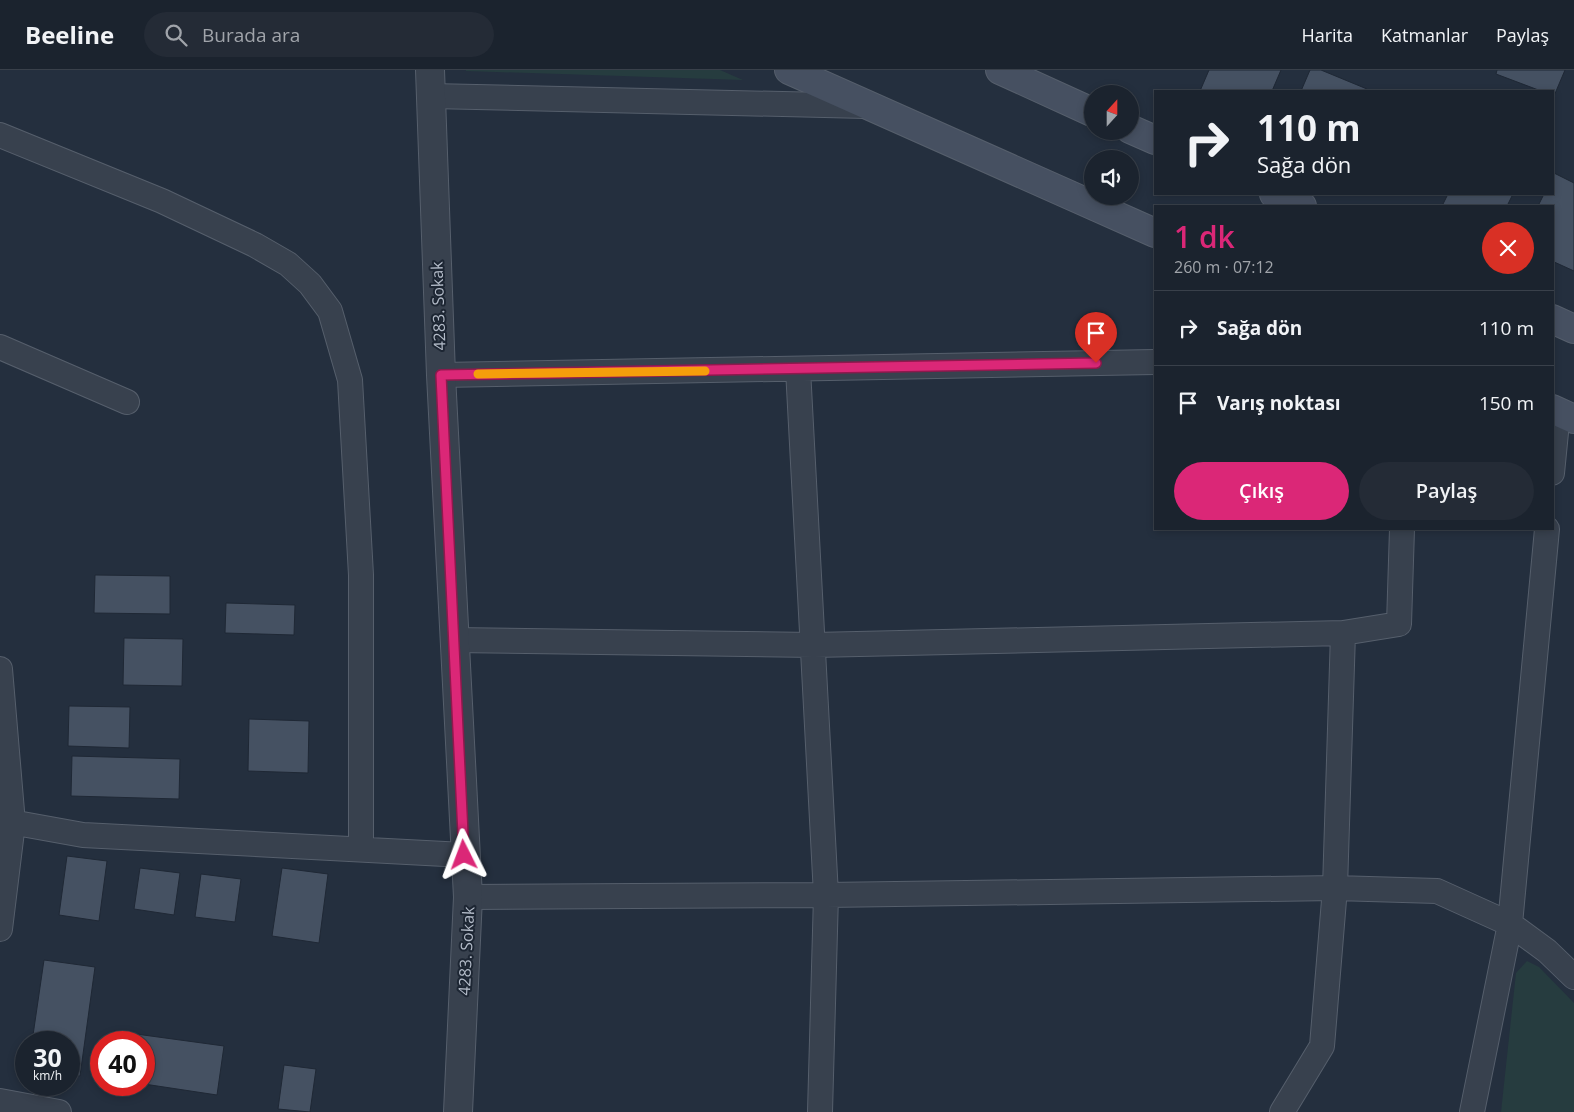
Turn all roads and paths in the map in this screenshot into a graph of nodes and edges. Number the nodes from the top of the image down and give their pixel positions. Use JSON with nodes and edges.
{"nodes":[{"id":1,"x":789,"y":70,"type":"edge"},
{"id":2,"x":1000,"y":70,"type":"edge"},
{"id":3,"x":430,"y":83,"type":"edge"},
{"id":4,"x":871,"y":106,"type":"junction"},
{"id":5,"x":1084,"y":108,"type":"edge"},
{"id":6,"x":1139,"y":133,"type":"edge"},
{"id":7,"x":0,"y":134,"type":"edge"},
{"id":8,"x":1154,"y":140,"type":"edge"},
{"id":9,"x":1276,"y":195,"type":"edge"},
{"id":10,"x":1300,"y":205,"type":"edge"},
{"id":11,"x":1154,"y":232,"type":"edge"},
{"id":12,"x":1554,"y":320,"type":"edge"},
{"id":13,"x":1574,"y":329,"type":"edge"},
{"id":14,"x":0,"y":347,"type":"edge"},
{"id":15,"x":1154,"y":362,"type":"edge"},
{"id":16,"x":798,"y":369,"type":"junction"},
{"id":17,"x":441,"y":375,"type":"junction"},
{"id":18,"x":127,"y":402,"type":"dead end"},
{"id":19,"x":1562,"y":413,"type":"edge"},
{"id":20,"x":1554,"y":461,"type":"edge"},
{"id":21,"x":1402,"y":530,"type":"edge"},
{"id":22,"x":1547,"y":530,"type":"edge"},
{"id":23,"x":1343,"y":632,"type":"junction"},
{"id":24,"x":454,"y":640,"type":"junction"},
{"id":25,"x":814,"y":645,"type":"junction"},
{"id":26,"x":0,"y":669,"type":"edge"},
{"id":27,"x":6,"y":822,"type":"edge"},
{"id":28,"x":361,"y":849,"type":"junction"},
{"id":29,"x":464,"y":855,"type":"junction"},
{"id":30,"x":1336,"y":888,"type":"junction"},
{"id":31,"x":826,"y":895,"type":"junction"},
{"id":32,"x":468,"y":896,"type":"junction"},
{"id":33,"x":1510,"y":924,"type":"junction"},
{"id":34,"x":0,"y":929,"type":"edge"},
{"id":35,"x":1574,"y":977,"type":"edge"},
{"id":36,"x":0,"y":1101,"type":"edge"},
{"id":37,"x":59,"y":1112,"type":"edge"},
{"id":38,"x":458,"y":1112,"type":"edge"},
{"id":39,"x":820,"y":1112,"type":"edge"},
{"id":40,"x":1282,"y":1112,"type":"edge"},
{"id":41,"x":1472,"y":1112,"type":"edge"}],
"edges":[{"from":1,"to":4,"type":"main road"},
{"from":2,"to":5,"type":"main road"},
{"from":3,"to":4,"type":"street"},
{"from":3,"to":17,"type":"street","name":"4283. Sokak"},
{"from":4,"to":11,"type":"main road"},
{"from":6,"to":8,"type":"main road"},
{"from":7,"to":28,"type":"street"},
{"from":9,"to":10,"type":"main road"},
{"from":12,"to":13,"type":"main road"},
{"from":14,"to":18,"type":"street"},
{"from":15,"to":16,"type":"street"},
{"from":16,"to":17,"type":"street"},
{"from":16,"to":25,"type":"street"},
{"from":17,"to":24,"type":"street","name":"4283. Sokak"},
{"from":19,"to":20,"type":"street"},
{"from":21,"to":23,"type":"street"},
{"from":22,"to":33,"type":"street"},
{"from":23,"to":25,"type":"street"},
{"from":23,"to":30,"type":"street"},
{"from":24,"to":25,"type":"street"},
{"from":24,"to":29,"type":"street","name":"4283. Sokak"},
{"from":25,"to":31,"type":"street"},
{"from":26,"to":27,"type":"street"},
{"from":27,"to":28,"type":"street"},
{"from":27,"to":34,"type":"street"},
{"from":28,"to":29,"type":"street"},
{"from":29,"to":32,"type":"street","name":"4283. Sokak"},
{"from":30,"to":31,"type":"street"},
{"from":30,"to":33,"type":"street"},
{"from":30,"to":40,"type":"street"},
{"from":31,"to":32,"type":"street"},
{"from":31,"to":39,"type":"street"},
{"from":32,"to":38,"type":"street","name":"4283. Sokak"},
{"from":33,"to":35,"type":"street"},
{"from":33,"to":41,"type":"street"},
{"from":36,"to":37,"type":"street"}]}
